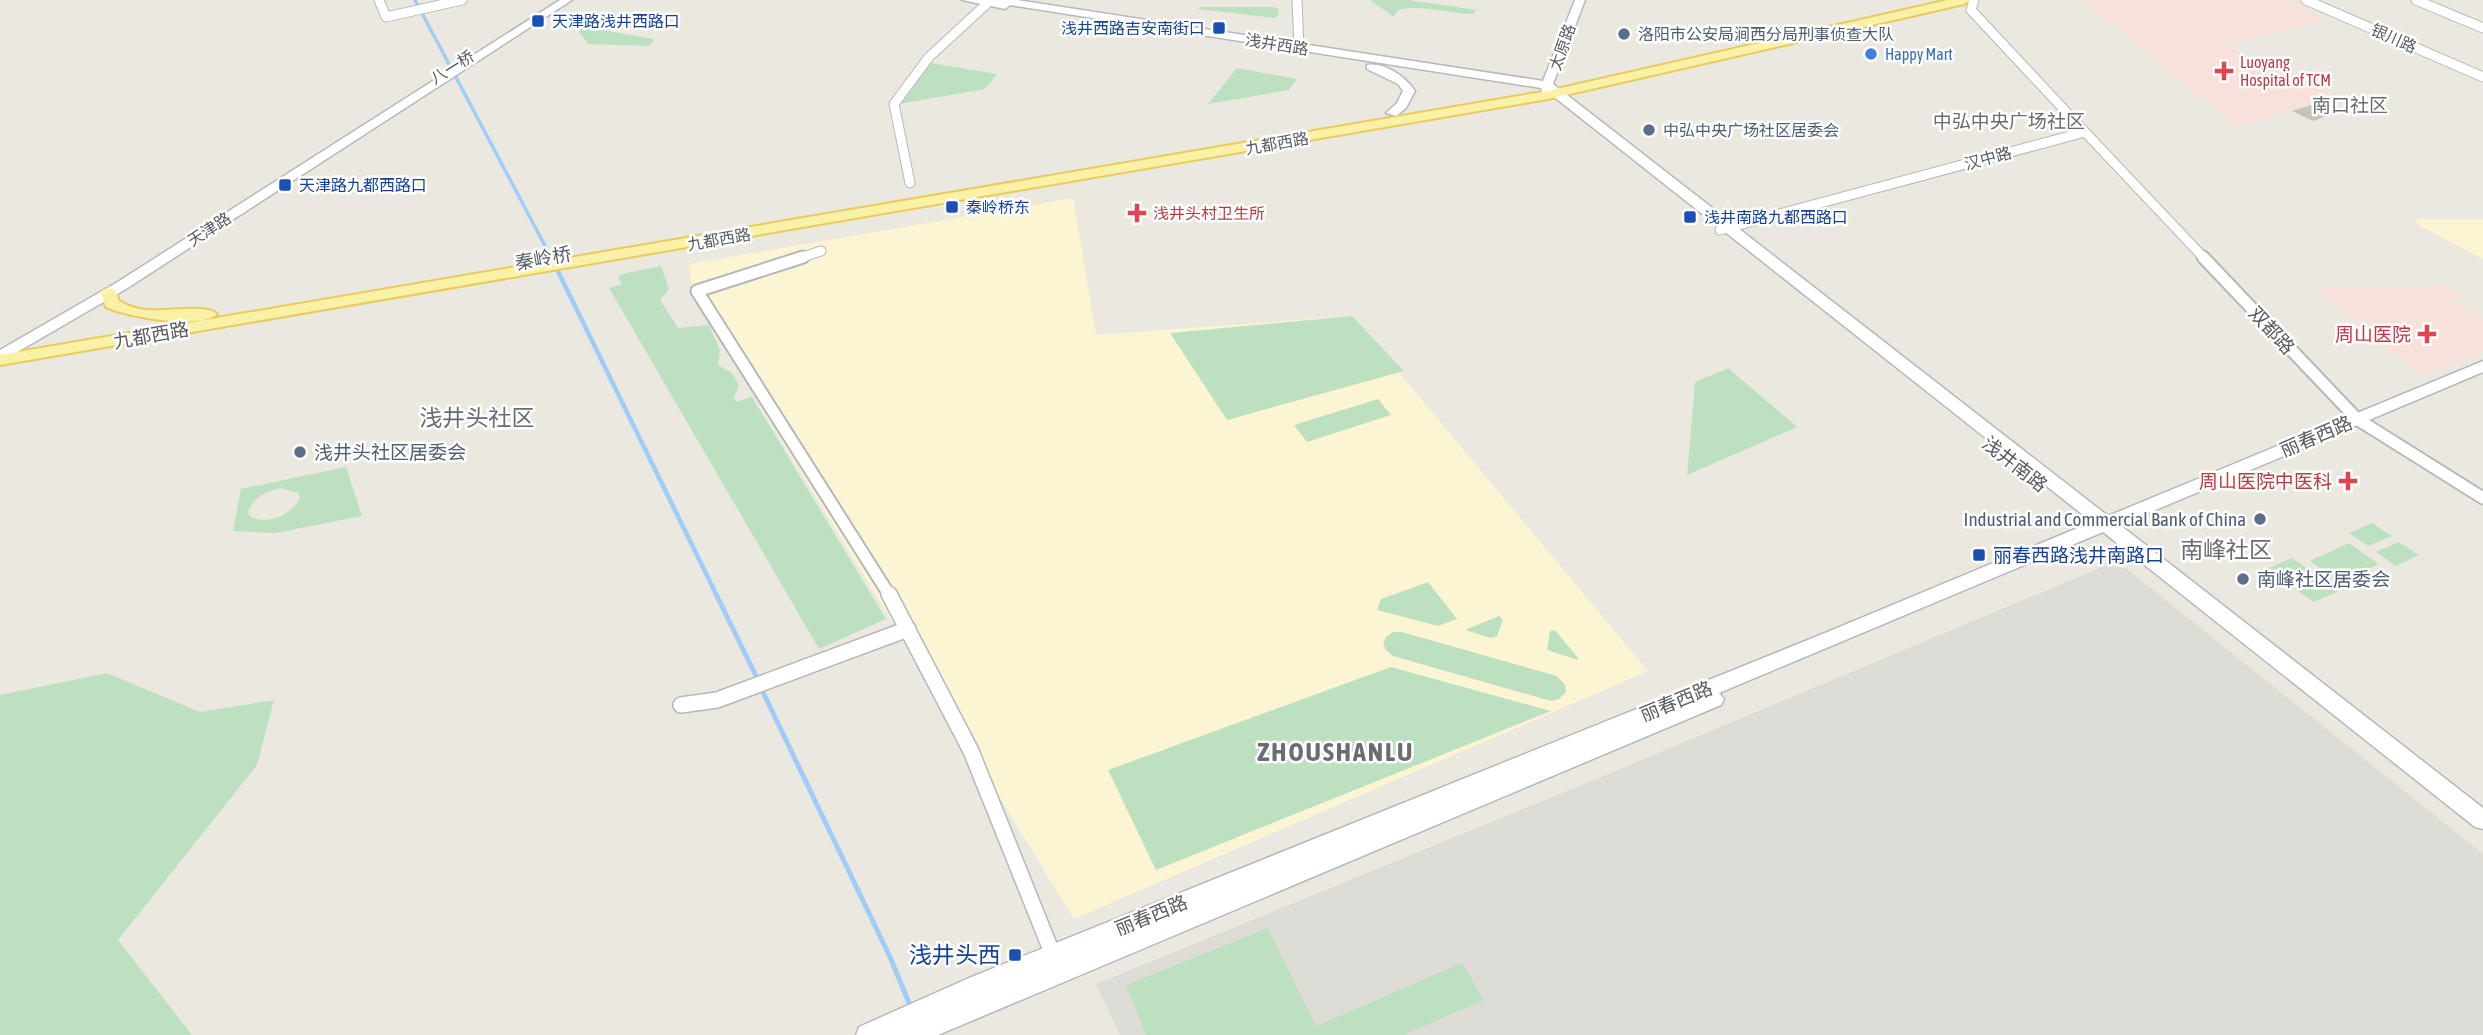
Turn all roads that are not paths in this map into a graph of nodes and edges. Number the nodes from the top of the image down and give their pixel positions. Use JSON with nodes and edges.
{"nodes":[{"id":1,"x":379,"y":0,"type":"edge"},
{"id":2,"x":462,"y":0,"type":"edge"},
{"id":3,"x":555,"y":0,"type":"edge"},
{"id":4,"x":567,"y":0,"type":"edge"},
{"id":5,"x":967,"y":0,"type":"edge"},
{"id":6,"x":1297,"y":0,"type":"edge"},
{"id":7,"x":1580,"y":0,"type":"edge"},
{"id":8,"x":1923,"y":0,"type":"edge"},
{"id":9,"x":1964,"y":0,"type":"edge"},
{"id":10,"x":1974,"y":0,"type":"edge"},
{"id":11,"x":2306,"y":0,"type":"edge"},
{"id":12,"x":2312,"y":0,"type":"edge"},
{"id":13,"x":2416,"y":0,"type":"edge"},
{"id":14,"x":992,"y":1,"type":"edge"},
{"id":15,"x":2483,"y":27,"type":"edge"},
{"id":16,"x":487,"y":47,"type":"junction"},
{"id":17,"x":1299,"y":48,"type":"junction"},
{"id":18,"x":2483,"y":75,"type":"edge"},
{"id":19,"x":1550,"y":91,"type":"junction"},
{"id":20,"x":415,"y":93,"type":"junction"},
{"id":21,"x":1392,"y":113,"type":"junction"},
{"id":22,"x":2085,"y":132,"type":"junction"},
{"id":23,"x":910,"y":183,"type":"dead end"},
{"id":24,"x":1724,"y":229,"type":"junction"},
{"id":25,"x":821,"y":251,"type":"dead end"},
{"id":26,"x":584,"y":256,"type":"junction"},
{"id":27,"x":506,"y":270,"type":"junction"},
{"id":28,"x":109,"y":293,"type":"junction"},
{"id":29,"x":209,"y":314,"type":"junction"},
{"id":30,"x":23,"y":344,"type":"junction"},
{"id":31,"x":1,"y":352,"type":"edge"},
{"id":32,"x":2483,"y":366,"type":"edge"},
{"id":33,"x":2483,"y":380,"type":"edge"},
{"id":34,"x":2363,"y":423,"type":"junction"},
{"id":35,"x":2483,"y":498,"type":"edge"},
{"id":36,"x":2106,"y":530,"type":"junction"},
{"id":37,"x":908,"y":629,"type":"junction"},
{"id":38,"x":681,"y":705,"type":"dead end"},
{"id":39,"x":2483,"y":820,"type":"edge"},
{"id":40,"x":2483,"y":831,"type":"edge"},
{"id":41,"x":1053,"y":955,"type":"junction"},
{"id":42,"x":981,"y":994,"type":"junction"},
{"id":43,"x":868,"y":1035,"type":"edge"},
{"id":44,"x":910,"y":1035,"type":"edge"}],
"edges":[{"from":1,"to":2,"type":"street"},
{"from":3,"to":16,"type":"main road"},
{"from":4,"to":16,"type":"main road"},
{"from":5,"to":14,"type":"main road","name":"浅井西路"},
{"from":6,"to":17,"type":"street"},
{"from":7,"to":19,"type":"main road","name":"太原路"},
{"from":8,"to":19,"type":"main road","name":"九都西路"},
{"from":9,"to":19,"type":"main road","name":"九都西路"},
{"from":10,"to":22,"type":"street"},
{"from":11,"to":18,"type":"street","name":"银川路"},
{"from":12,"to":18,"type":"street","name":"银川路"},
{"from":13,"to":15,"type":"street"},
{"from":14,"to":17,"type":"main road","name":"浅井西路"},
{"from":14,"to":21,"type":"main road","name":"浅井西路"},
{"from":14,"to":23,"type":"street"},
{"from":16,"to":20,"type":"main road","name":"八一桥"},
{"from":17,"to":19,"type":"main road","name":"浅井西路"},
{"from":19,"to":21,"type":"main road","name":"九都西路"},
{"from":19,"to":24,"type":"main road","name":"浅井南路"},
{"from":19,"to":26,"type":"main road","name":"九都西路"},
{"from":20,"to":28,"type":"main road","name":"天津路"},
{"from":20,"to":31,"type":"main road","name":"天津路"},
{"from":21,"to":26,"type":"main road","name":"九都西路"},
{"from":22,"to":24,"type":"street","name":"汉中路"},
{"from":22,"to":34,"type":"street","name":"双都路"},
{"from":24,"to":36,"type":"main road","name":"浅井南路"},
{"from":25,"to":37,"type":"street"},
{"from":26,"to":27,"type":"main road","name":"秦岭桥"},
{"from":27,"to":29,"type":"main road","name":"九都西路"},
{"from":27,"to":31,"type":"main road","name":"九都西路"},
{"from":28,"to":29,"type":"main road"},
{"from":28,"to":30,"type":"main road","name":"天津路"},
{"from":29,"to":30,"type":"main road","name":"九都西路"},
{"from":30,"to":31,"type":"main road","name":"九都西路"},
{"from":32,"to":34,"type":"main road","name":"丽春西路"},
{"from":33,"to":34,"type":"main road","name":"丽春西路"},
{"from":34,"to":35,"type":"street","name":"双都路"},
{"from":34,"to":36,"type":"main road","name":"丽春西路"},
{"from":36,"to":39,"type":"main road","name":"浅井南路"},
{"from":36,"to":40,"type":"main road","name":"浅井南路"},
{"from":36,"to":41,"type":"main road","name":"丽春西路"},
{"from":36,"to":42,"type":"main road","name":"丽春西路"},
{"from":37,"to":38,"type":"street"},
{"from":37,"to":41,"type":"street"},
{"from":41,"to":42,"type":"main road","name":"丽春西路"},
{"from":42,"to":43,"type":"main road","name":"丽春西路"},
{"from":42,"to":44,"type":"main road","name":"丽春西路"}]}
